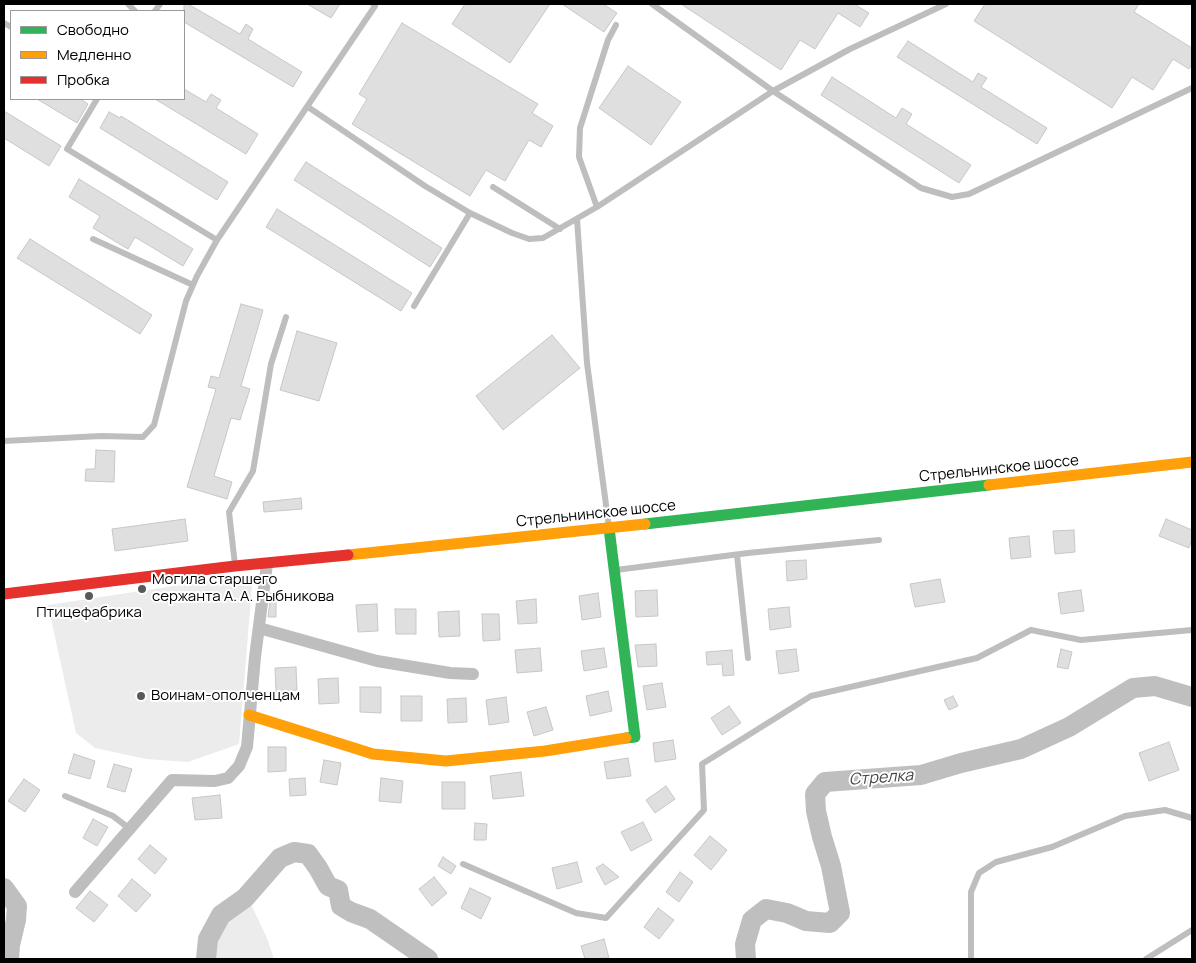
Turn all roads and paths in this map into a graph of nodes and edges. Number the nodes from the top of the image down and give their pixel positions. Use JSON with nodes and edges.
{"nodes":[{"id":1,"x":375,"y":4,"type":"edge"},
{"id":2,"x":652,"y":4,"type":"edge"},
{"id":3,"x":946,"y":4,"type":"edge"},
{"id":4,"x":616,"y":25,"type":"dead end"},
{"id":5,"x":1192,"y":88,"type":"edge"},
{"id":6,"x":773,"y":91,"type":"junction"},
{"id":7,"x":97,"y":100,"type":"edge"},
{"id":8,"x":308,"y":107,"type":"junction"},
{"id":9,"x":493,"y":186,"type":"dead end"},
{"id":10,"x":597,"y":207,"type":"junction"},
{"id":11,"x":470,"y":212,"type":"junction"},
{"id":12,"x":577,"y":219,"type":"junction"},
{"id":13,"x":560,"y":228,"type":"junction"},
{"id":14,"x":93,"y":238,"type":"dead end"},
{"id":15,"x":216,"y":240,"type":"junction"},
{"id":16,"x":193,"y":285,"type":"junction"},
{"id":17,"x":414,"y":306,"type":"dead end"},
{"id":18,"x":286,"y":317,"type":"dead end"},
{"id":19,"x":4,"y":441,"type":"edge"},
{"id":20,"x":1192,"y":462,"type":"edge"},
{"id":21,"x":609,"y":528,"type":"junction"},
{"id":22,"x":879,"y":540,"type":"dead end"},
{"id":23,"x":737,"y":555,"type":"junction"},
{"id":24,"x":266,"y":564,"type":"junction"},
{"id":25,"x":235,"y":566,"type":"junction"},
{"id":26,"x":614,"y":570,"type":"junction"},
{"id":27,"x":4,"y":594,"type":"edge"},
{"id":28,"x":259,"y":628,"type":"junction"},
{"id":29,"x":1192,"y":630,"type":"edge"},
{"id":30,"x":748,"y":658,"type":"dead end"},
{"id":31,"x":473,"y":674,"type":"dead end"},
{"id":32,"x":249,"y":716,"type":"junction"},
{"id":33,"x":65,"y":796,"type":"dead end"},
{"id":34,"x":1192,"y":818,"type":"edge"},
{"id":35,"x":130,"y":829,"type":"junction"},
{"id":36,"x":463,"y":864,"type":"dead end"},
{"id":37,"x":76,"y":892,"type":"dead end"},
{"id":38,"x":1192,"y":930,"type":"edge"},
{"id":39,"x":971,"y":959,"type":"edge"},
{"id":40,"x":1146,"y":959,"type":"edge"}],
"edges":[{"from":1,"to":8,"type":"lane"},
{"from":2,"to":6,"type":"lane"},
{"from":3,"to":6,"type":"lane"},
{"from":4,"to":10,"type":"lane"},
{"from":5,"to":6,"type":"lane"},
{"from":6,"to":10,"type":"lane"},
{"from":7,"to":15,"type":"lane"},
{"from":8,"to":11,"type":"lane"},
{"from":8,"to":15,"type":"lane"},
{"from":9,"to":13,"type":"lane"},
{"from":10,"to":12,"type":"lane"},
{"from":11,"to":13,"type":"lane"},
{"from":11,"to":17,"type":"lane"},
{"from":12,"to":13,"type":"lane"},
{"from":12,"to":21,"type":"lane"},
{"from":14,"to":16,"type":"lane"},
{"from":15,"to":16,"type":"lane"},
{"from":16,"to":19,"type":"lane"},
{"from":18,"to":25,"type":"lane"},
{"from":20,"to":21,"type":"main road","name":"Стрельнинское шоссе"},
{"from":21,"to":24,"type":"main road","name":"Стрельнинское шоссе"},
{"from":21,"to":26,"type":"main road"},
{"from":22,"to":23,"type":"lane"},
{"from":23,"to":26,"type":"lane"},
{"from":23,"to":30,"type":"lane"},
{"from":24,"to":25,"type":"main road","name":"Стрельнинское шоссе"},
{"from":24,"to":28,"type":"street"},
{"from":25,"to":27,"type":"main road","name":"Стрельнинское шоссе"},
{"from":26,"to":32,"type":"main road"},
{"from":28,"to":31,"type":"street"},
{"from":28,"to":32,"type":"street"},
{"from":29,"to":36,"type":"lane"},
{"from":32,"to":35,"type":"street"},
{"from":33,"to":35,"type":"lane"},
{"from":34,"to":39,"type":"lane"},
{"from":35,"to":37,"type":"street"},
{"from":38,"to":40,"type":"lane"}]}
